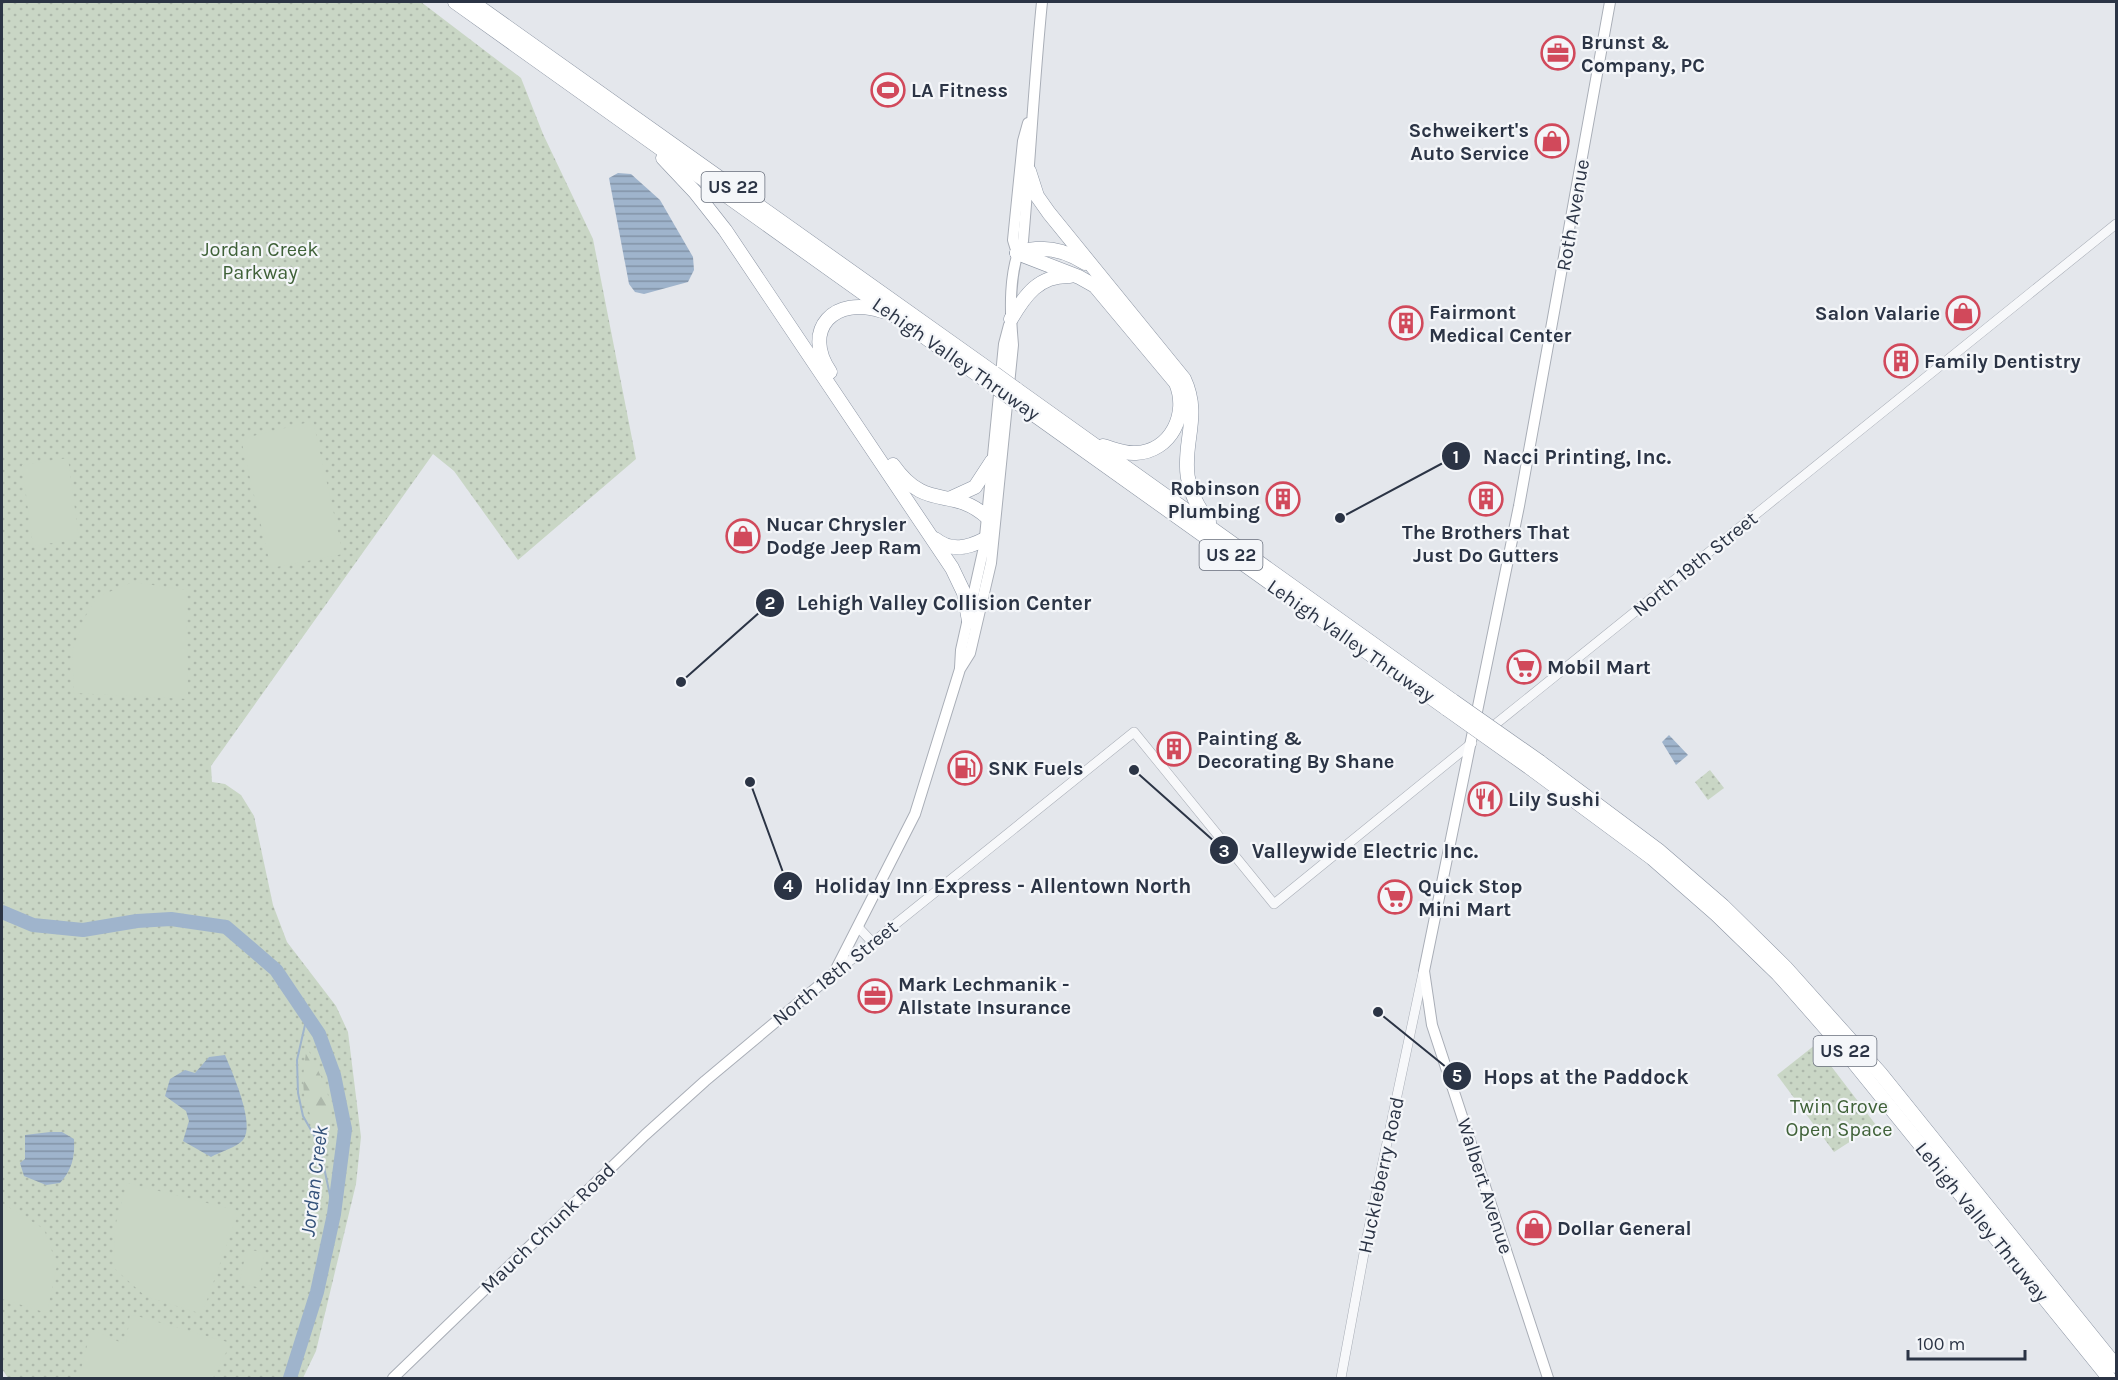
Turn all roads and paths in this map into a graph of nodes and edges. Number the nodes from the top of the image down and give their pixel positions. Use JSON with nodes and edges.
{"nodes":[{"id":1,"x":455,"y":2,"type":"edge"},
{"id":2,"x":472,"y":2,"type":"edge"},
{"id":3,"x":1042,"y":2,"type":"edge"},
{"id":4,"x":1610,"y":2,"type":"edge"},
{"id":5,"x":1031,"y":111,"type":"junction"},
{"id":6,"x":638,"y":132,"type":"junction"},
{"id":7,"x":1029,"y":171,"type":"junction"},
{"id":8,"x":2116,"y":224,"type":"edge"},
{"id":9,"x":1017,"y":253,"type":"junction"},
{"id":10,"x":1099,"y":273,"type":"junction"},
{"id":11,"x":1079,"y":277,"type":"junction"},
{"id":12,"x":897,"y":317,"type":"junction"},
{"id":13,"x":1011,"y":319,"type":"junction"},
{"id":14,"x":993,"y":379,"type":"junction"},
{"id":15,"x":1015,"y":395,"type":"junction"},
{"id":16,"x":1090,"y":441,"type":"junction"},
{"id":17,"x":992,"y":461,"type":"junction"},
{"id":18,"x":947,"y":499,"type":"junction"},
{"id":19,"x":987,"y":517,"type":"junction"},
{"id":20,"x":1218,"y":533,"type":"junction"},
{"id":21,"x":990,"y":534,"type":"junction"},
{"id":22,"x":931,"y":536,"type":"junction"},
{"id":23,"x":969,"y":621,"type":"junction"},
{"id":24,"x":960,"y":669,"type":"junction"},
{"id":25,"x":1450,"y":705,"type":"junction"},
{"id":26,"x":1134,"y":732,"type":"joint"},
{"id":27,"x":1470,"y":745,"type":"junction"},
{"id":28,"x":1536,"y":766,"type":"junction"},
{"id":29,"x":858,"y":927,"type":"junction"},
{"id":30,"x":873,"y":943,"type":"junction"},
{"id":31,"x":1424,"y":971,"type":"junction"},
{"id":32,"x":834,"y":973,"type":"junction"},
{"id":33,"x":705,"y":1080,"type":"joint"},
{"id":34,"x":2116,"y":1366,"type":"edge"},
{"id":35,"x":393,"y":1378,"type":"edge"},
{"id":36,"x":1341,"y":1378,"type":"edge"},
{"id":37,"x":1548,"y":1378,"type":"edge"},
{"id":38,"x":2109,"y":1378,"type":"edge"}],
"edges":[{"from":1,"to":6,"type":"highway","name":"Lehigh Valley Thruway","number":"US 22"},
{"from":2,"to":14,"type":"highway","name":"Lehigh Valley Thruway","number":"US 22"},
{"from":3,"to":5,"type":"main road"},
{"from":4,"to":27,"type":"main road","name":"Roth Avenue"},
{"from":5,"to":7,"type":"main road"},
{"from":5,"to":9,"type":"main road"},
{"from":6,"to":12,"type":"highway","name":"Lehigh Valley Thruway","number":"US 22"},
{"from":6,"to":22,"type":"highway"},
{"from":7,"to":9,"type":"main road"},
{"from":7,"to":10,"type":"highway"},
{"from":8,"to":27,"type":"street","name":"North 19th Street"},
{"from":9,"to":10,"type":"highway"},
{"from":9,"to":11,"type":"highway"},
{"from":9,"to":13,"type":"main road"},
{"from":10,"to":20,"type":"highway"},
{"from":11,"to":13,"type":"highway"},
{"from":11,"to":16,"type":"highway"},
{"from":12,"to":14,"type":"highway","name":"Lehigh Valley Thruway","number":"US 22"},
{"from":12,"to":18,"type":"highway"},
{"from":13,"to":17,"type":"main road"},
{"from":13,"to":21,"type":"main road"},
{"from":14,"to":15,"type":"highway","name":"Lehigh Valley Thruway","number":"US 22","bridge":true},
{"from":15,"to":16,"type":"highway","name":"Lehigh Valley Thruway","number":"US 22"},
{"from":15,"to":25,"type":"highway","name":"Lehigh Valley Thruway","number":"US 22"},
{"from":16,"to":20,"type":"highway","name":"Lehigh Valley Thruway","number":"US 22"},
{"from":17,"to":18,"type":"highway"},
{"from":17,"to":19,"type":"main road"},
{"from":18,"to":19,"type":"highway"},
{"from":19,"to":21,"type":"main road"},
{"from":20,"to":25,"type":"highway","name":"Lehigh Valley Thruway","number":"US 22"},
{"from":21,"to":22,"type":"highway"},
{"from":21,"to":23,"type":"main road"},
{"from":21,"to":24,"type":"main road"},
{"from":22,"to":23,"type":"highway"},
{"from":23,"to":24,"type":"main road"},
{"from":24,"to":29,"type":"main road"},
{"from":25,"to":28,"type":"highway","name":"Lehigh Valley Thruway","number":"US 22","bridge":true},
{"from":26,"to":27,"type":"street","name":"North 19th Street"},
{"from":26,"to":30,"type":"street","name":"North 18th Street"},
{"from":27,"to":31,"type":"main road","name":"Walbert Avenue"},
{"from":28,"to":34,"type":"highway","name":"Lehigh Valley Thruway","number":"US 22"},
{"from":28,"to":38,"type":"highway","name":"Lehigh Valley Thruway","number":"US 22"},
{"from":29,"to":30,"type":"street"},
{"from":29,"to":32,"type":"main road"},
{"from":30,"to":32,"type":"street","name":"North 18th Street"},
{"from":31,"to":36,"type":"street","name":"Huckleberry Road"},
{"from":31,"to":37,"type":"main road","name":"Walbert Avenue"},
{"from":32,"to":33,"type":"main road","name":"North 18th Street"},
{"from":33,"to":35,"type":"main road","name":"Mauch Chunk Road"}]}
